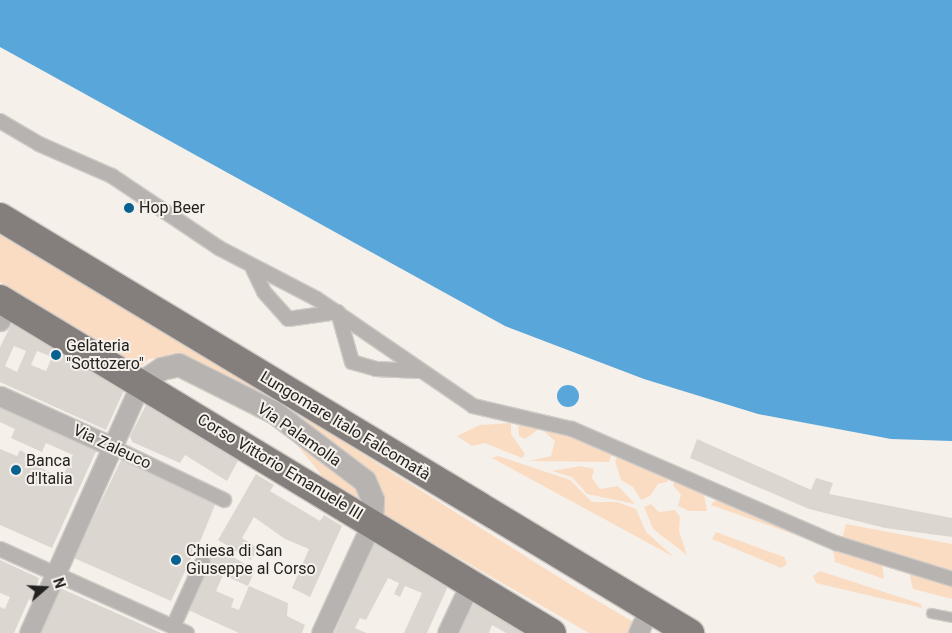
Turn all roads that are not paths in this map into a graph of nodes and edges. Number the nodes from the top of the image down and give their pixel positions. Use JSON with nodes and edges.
{"nodes":[{"id":1,"x":0,"y":121,"type":"edge"},
{"id":2,"x":0,"y":217,"type":"edge"},
{"id":3,"x":253,"y":269,"type":"junction"},
{"id":4,"x":3,"y":308,"type":"edge"},
{"id":5,"x":338,"y":312,"type":"junction"},
{"id":6,"x":419,"y":371,"type":"junction"},
{"id":7,"x":141,"y":383,"type":"junction"},
{"id":8,"x":0,"y":396,"type":"edge"},
{"id":9,"x":281,"y":402,"type":"junction"},
{"id":10,"x":113,"y":447,"type":"junction"},
{"id":11,"x":224,"y":500,"type":"dead end"},
{"id":12,"x":372,"y":522,"type":"junction"},
{"id":13,"x":0,"y":548,"type":"edge"},
{"id":14,"x":203,"y":560,"type":"dead end"},
{"id":15,"x":56,"y":574,"type":"junction"},
{"id":16,"x":952,"y":579,"type":"edge"},
{"id":17,"x":470,"y":584,"type":"junction"},
{"id":18,"x":931,"y":613,"type":"dead end"},
{"id":19,"x":952,"y":617,"type":"edge"},
{"id":20,"x":644,"y":621,"type":"edge"},
{"id":21,"x":173,"y":627,"type":"junction"},
{"id":22,"x":29,"y":633,"type":"edge"},
{"id":23,"x":187,"y":633,"type":"edge"},
{"id":24,"x":321,"y":633,"type":"edge"},
{"id":25,"x":448,"y":633,"type":"edge"},
{"id":26,"x":552,"y":633,"type":"edge"},
{"id":27,"x":690,"y":633,"type":"edge"}],
"edges":[{"from":1,"to":3,"type":"street"},
{"from":2,"to":9,"type":"main road","name":"Lungomare Italo Falcomatà"},
{"from":3,"to":5,"type":"street"},
{"from":3,"to":5,"type":"street"},
{"from":4,"to":7,"type":"main road","name":"Corso Vittorio Emanuele III"},
{"from":5,"to":6,"type":"street"},
{"from":5,"to":6,"type":"street"},
{"from":6,"to":16,"type":"street"},
{"from":7,"to":9,"type":"street","name":"Via Palamolla"},
{"from":7,"to":10,"type":"street"},
{"from":7,"to":12,"type":"main road","name":"Corso Vittorio Emanuele III"},
{"from":8,"to":10,"type":"street","name":"Via Zaleuco"},
{"from":9,"to":12,"type":"street","name":"Via Palamolla"},
{"from":9,"to":20,"type":"main road","name":"Lungomare Italo Falcomatà"},
{"from":10,"to":11,"type":"street","name":"Via Zaleuco"},
{"from":10,"to":15,"type":"street"},
{"from":12,"to":17,"type":"main road","name":"Corso Vittorio Emanuele III"},
{"from":12,"to":24,"type":"street"},
{"from":13,"to":15,"type":"street"},
{"from":14,"to":21,"type":"street"},
{"from":15,"to":21,"type":"street"},
{"from":15,"to":22,"type":"street"},
{"from":17,"to":25,"type":"street"},
{"from":17,"to":26,"type":"main road","name":"Corso Vittorio Emanuele III"},
{"from":18,"to":19,"type":"lane"},
{"from":20,"to":27,"type":"main road","name":"Lungomare Italo Falcomatà"},
{"from":21,"to":23,"type":"street"}]}
